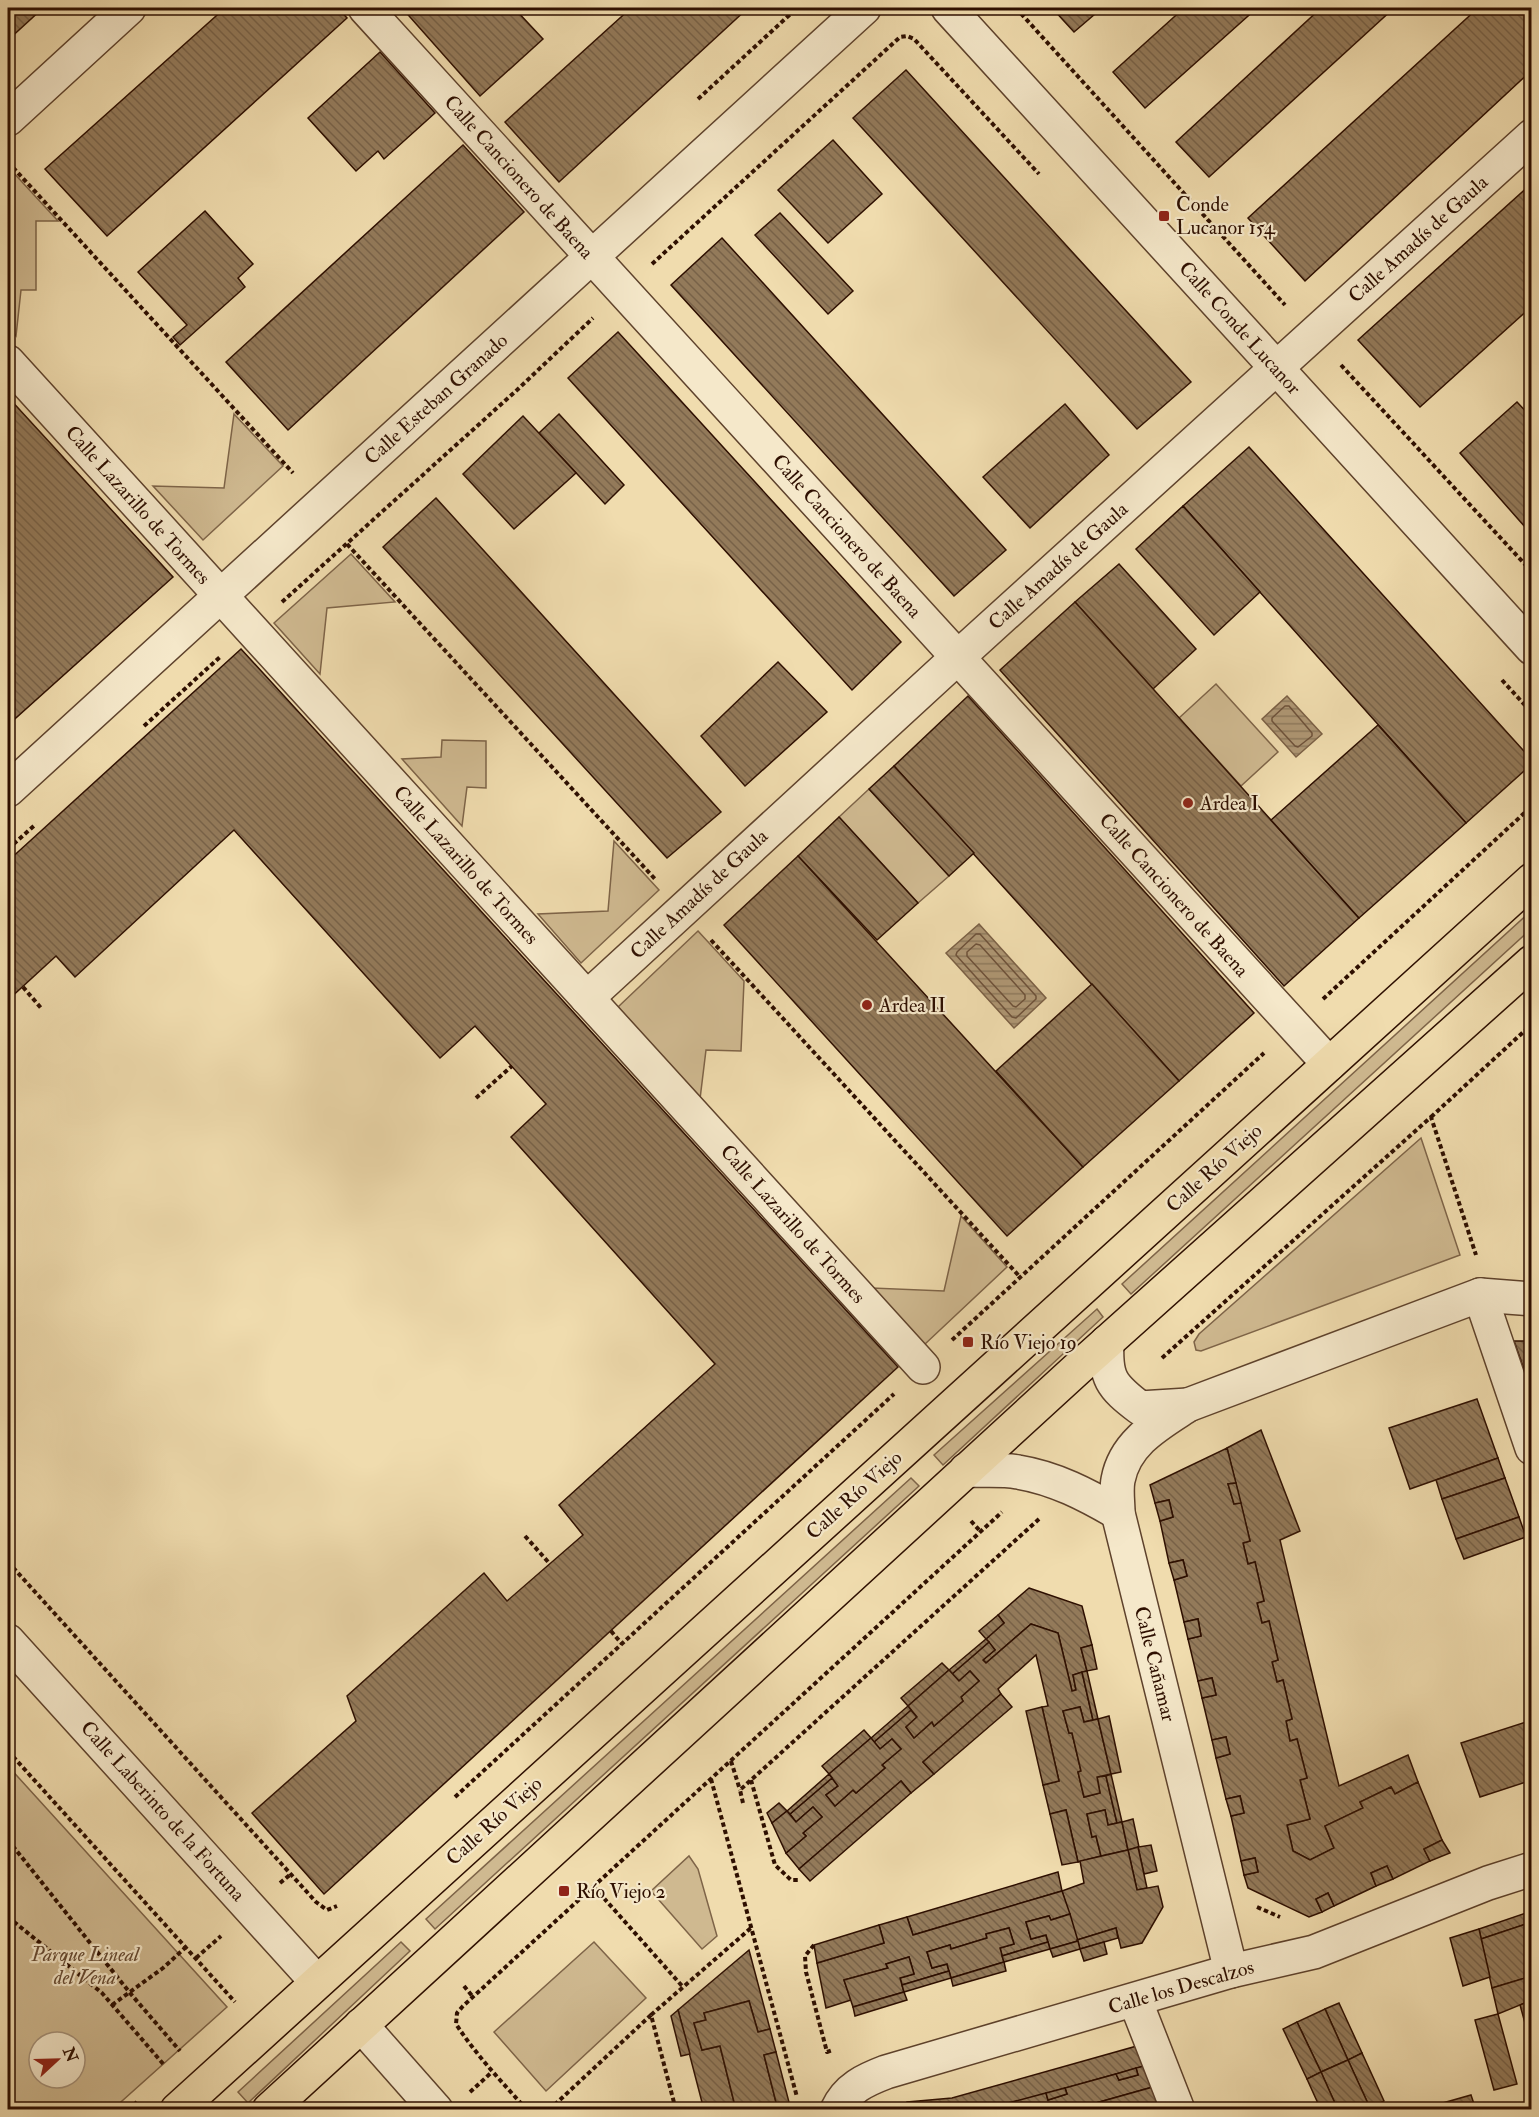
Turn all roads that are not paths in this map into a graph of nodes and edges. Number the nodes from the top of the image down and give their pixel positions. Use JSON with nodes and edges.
{"nodes":[{"id":1,"x":129,"y":8,"type":"edge"},
{"id":2,"x":365,"y":8,"type":"edge"},
{"id":3,"x":864,"y":8,"type":"edge"},
{"id":4,"x":948,"y":8,"type":"edge"},
{"id":5,"x":8,"y":119,"type":"edge"},
{"id":6,"x":1532,"y":136,"type":"edge"},
{"id":7,"x":592,"y":256,"type":"junction"},
{"id":8,"x":8,"y":362,"type":"edge"},
{"id":9,"x":1277,"y":368,"type":"junction"},
{"id":10,"x":221,"y":596,"type":"junction"},
{"id":11,"x":1532,"y":648,"type":"edge"},
{"id":12,"x":957,"y":657,"type":"junction"},
{"id":13,"x":8,"y":790,"type":"edge"},
{"id":14,"x":1532,"y":880,"type":"edge"},
{"id":15,"x":1532,"y":962,"type":"edge"},
{"id":16,"x":587,"y":998,"type":"junction"},
{"id":17,"x":1329,"y":1064,"type":"junction"},
{"id":18,"x":1480,"y":1295,"type":"junction"},
{"id":19,"x":1532,"y":1299,"type":"edge"},
{"id":20,"x":1119,"y":1331,"type":"junction"},
{"id":21,"x":923,"y":1367,"type":"road end"},
{"id":22,"x":1188,"y":1405,"type":"junction"},
{"id":23,"x":1532,"y":1448,"type":"edge"},
{"id":24,"x":966,"y":1470,"type":"junction"},
{"id":25,"x":1118,"y":1513,"type":"junction"},
{"id":26,"x":8,"y":1641,"type":"edge"},
{"id":27,"x":1532,"y":1869,"type":"edge"},
{"id":28,"x":1231,"y":1971,"type":"junction"},
{"id":29,"x":317,"y":1982,"type":"junction"},
{"id":30,"x":1135,"y":2000,"type":"junction"},
{"id":31,"x":361,"y":2025,"type":"junction"},
{"id":32,"x":177,"y":2109,"type":"edge"},
{"id":33,"x":269,"y":2109,"type":"edge"},
{"id":34,"x":436,"y":2109,"type":"edge"},
{"id":35,"x":837,"y":2109,"type":"edge"},
{"id":36,"x":1178,"y":2109,"type":"edge"}],
"edges":[{"from":1,"to":5,"type":"street"},
{"from":2,"to":7,"type":"street","name":"Calle Cancionero de Baena"},
{"from":3,"to":7,"type":"street","name":"Calle Esteban Granado"},
{"from":4,"to":9,"type":"street","name":"Calle Conde Lucanor"},
{"from":6,"to":9,"type":"street","name":"Calle Amadís de Gaula"},
{"from":7,"to":10,"type":"street","name":"Calle Esteban Granado"},
{"from":7,"to":12,"type":"street","name":"Calle Cancionero de Baena"},
{"from":8,"to":10,"type":"street","name":"Calle Lazarillo de Tormes"},
{"from":9,"to":11,"type":"street","name":"Calle Conde Lucanor"},
{"from":9,"to":12,"type":"street","name":"Calle Amadís de Gaula"},
{"from":10,"to":13,"type":"street","name":"Calle Esteban Granado"},
{"from":10,"to":16,"type":"street","name":"Calle Lazarillo de Tormes"},
{"from":12,"to":16,"type":"street","name":"Calle Amadís de Gaula"},
{"from":12,"to":17,"type":"street","name":"Calle Cancionero de Baena"},
{"from":14,"to":17,"type":"main road","name":"Calle Río Viejo"},
{"from":15,"to":20,"type":"main road"},
{"from":16,"to":21,"type":"street","name":"Calle Lazarillo de Tormes"},
{"from":17,"to":29,"type":"main road","name":"Calle Río Viejo"},
{"from":18,"to":19,"type":"street"},
{"from":18,"to":22,"type":"street"},
{"from":18,"to":23,"type":"street"},
{"from":20,"to":22,"type":"street"},
{"from":20,"to":24,"type":"main road"},
{"from":22,"to":25,"type":"street"},
{"from":24,"to":25,"type":"street"},
{"from":24,"to":31,"type":"main road"},
{"from":25,"to":28,"type":"street","name":"Calle Cañamar"},
{"from":26,"to":29,"type":"street","name":"Calle Laberinto de la Fortuna"},
{"from":27,"to":28,"type":"street","name":"Calle los Descalzos"},
{"from":28,"to":30,"type":"street","name":"Calle los Descalzos"},
{"from":29,"to":32,"type":"main road","name":"Calle Río Viejo"},
{"from":30,"to":35,"type":"street","name":"Calle los Descalzos"},
{"from":30,"to":36,"type":"street"},
{"from":31,"to":33,"type":"main road"},
{"from":31,"to":34,"type":"street"}]}
